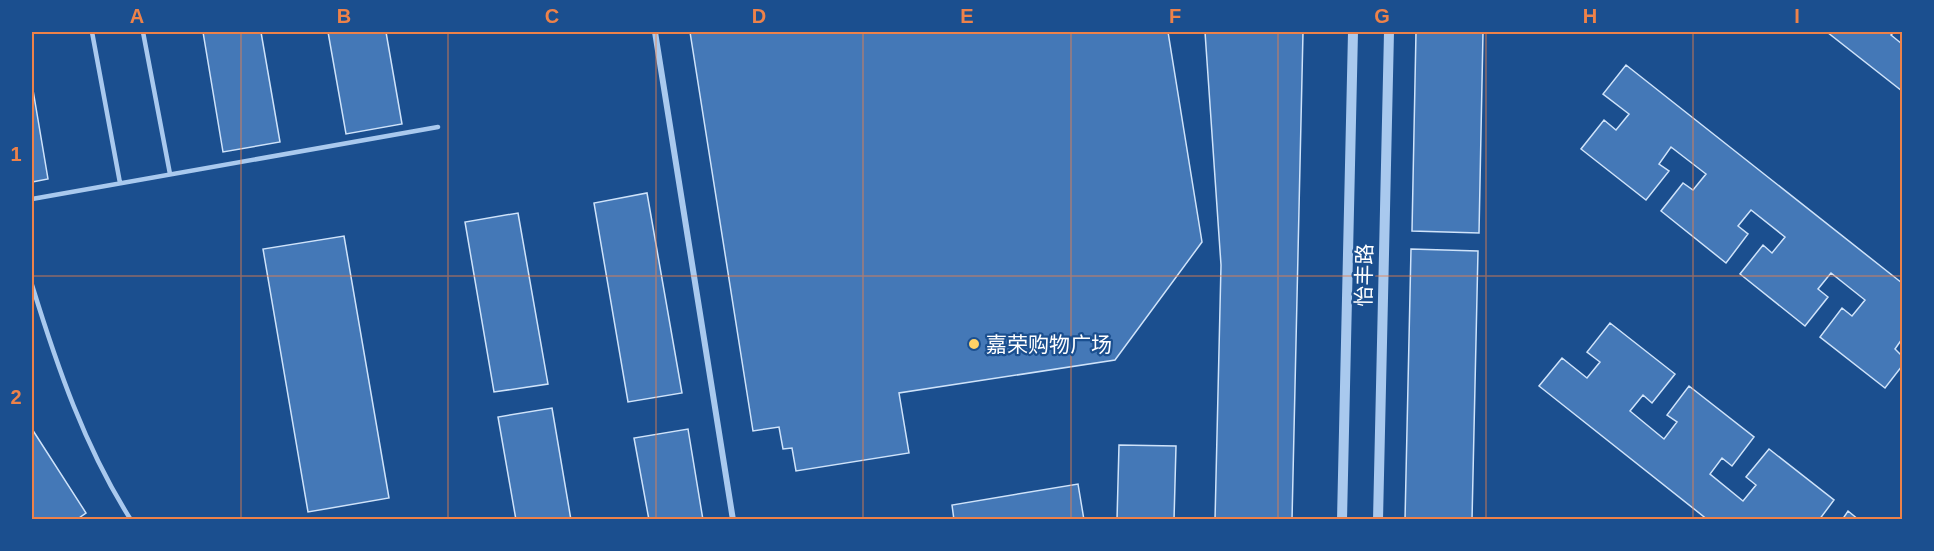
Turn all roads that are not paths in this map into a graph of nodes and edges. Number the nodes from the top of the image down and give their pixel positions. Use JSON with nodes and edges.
{"nodes":[{"id":1,"x":92,"y":32,"type":"edge"},
{"id":2,"x":143,"y":32,"type":"edge"},
{"id":3,"x":656,"y":32,"type":"edge"},
{"id":4,"x":1353,"y":32,"type":"edge"},
{"id":5,"x":1389,"y":32,"type":"edge"},
{"id":6,"x":438,"y":126,"type":"dead end"},
{"id":7,"x":170,"y":174,"type":"junction"},
{"id":8,"x":120,"y":183,"type":"junction"},
{"id":9,"x":32,"y":200,"type":"edge"},
{"id":10,"x":32,"y":285,"type":"edge"},
{"id":11,"x":131,"y":519,"type":"edge"},
{"id":12,"x":733,"y":519,"type":"edge"},
{"id":13,"x":1342,"y":519,"type":"edge"},
{"id":14,"x":1378,"y":519,"type":"edge"}],
"edges":[{"from":1,"to":8,"type":"lane"},
{"from":2,"to":7,"type":"lane"},
{"from":3,"to":12,"type":"street"},
{"from":4,"to":13,"type":"street","name":"怡丰路"},
{"from":5,"to":14,"type":"street","name":"怡丰路"},
{"from":6,"to":7,"type":"lane"},
{"from":7,"to":8,"type":"lane"},
{"from":8,"to":9,"type":"lane"},
{"from":10,"to":11,"type":"lane"}]}
